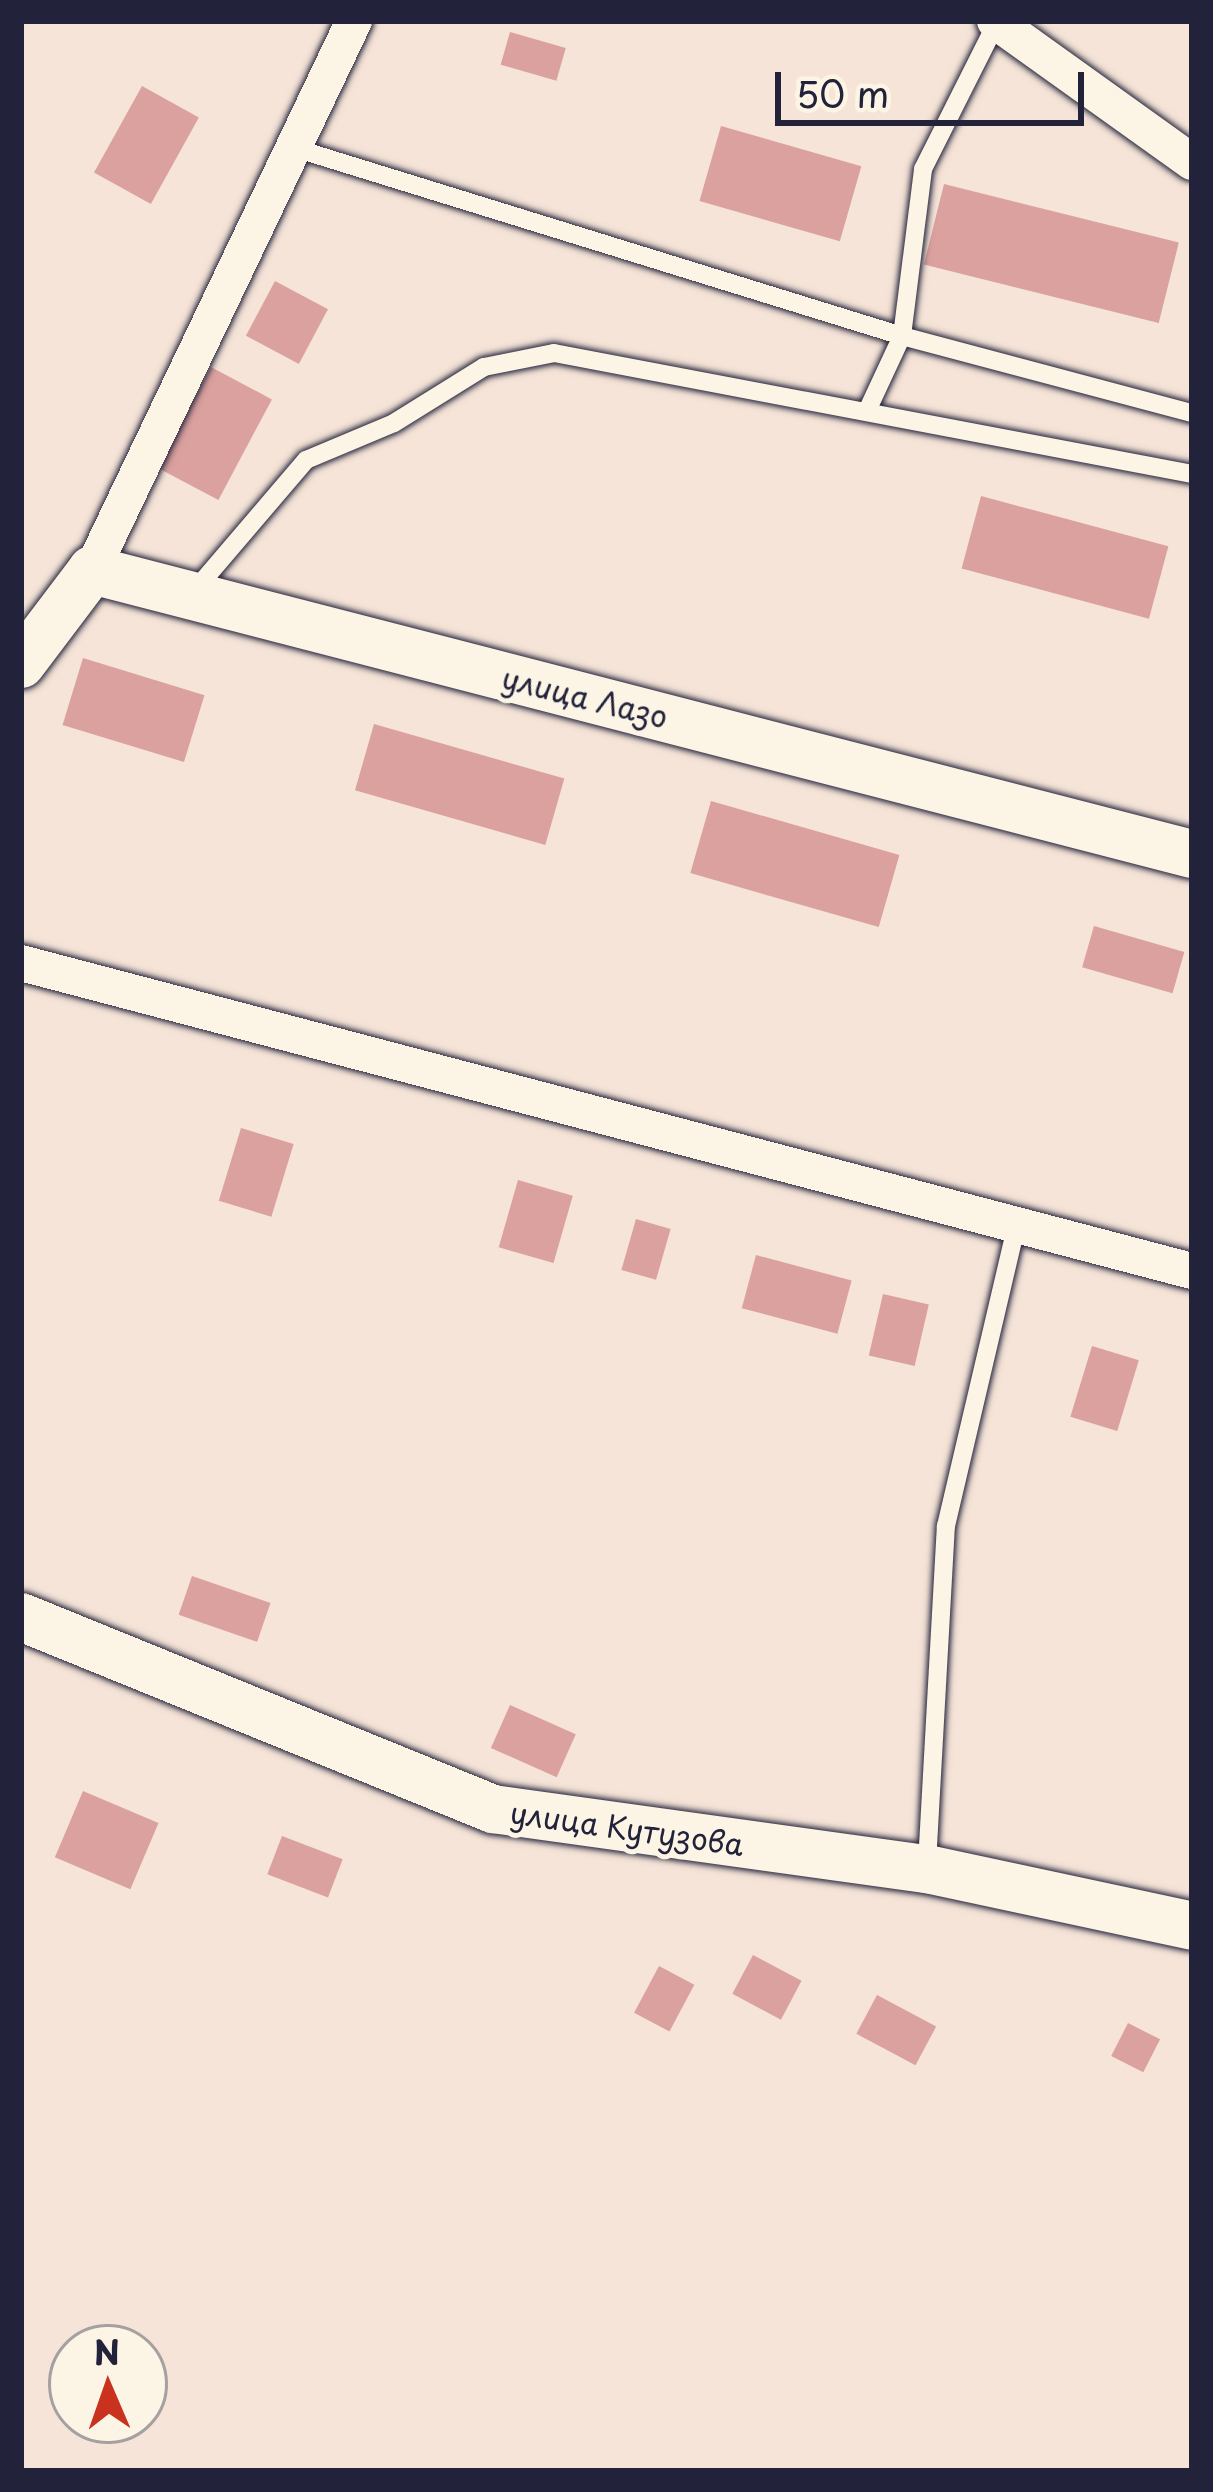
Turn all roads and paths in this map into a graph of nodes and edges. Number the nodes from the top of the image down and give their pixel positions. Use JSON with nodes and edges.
{"nodes":[{"id":1,"x":354,"y":21,"type":"edge"},
{"id":2,"x":996,"y":22,"type":"edge"},
{"id":3,"x":287,"y":146,"type":"junction"},
{"id":4,"x":1192,"y":162,"type":"edge"},
{"id":5,"x":902,"y":336,"type":"junction"},
{"id":6,"x":867,"y":411,"type":"junction"},
{"id":7,"x":1192,"y":413,"type":"edge"},
{"id":8,"x":1192,"y":474,"type":"edge"},
{"id":9,"x":92,"y":570,"type":"junction"},
{"id":10,"x":190,"y":596,"type":"junction"},
{"id":11,"x":21,"y":664,"type":"edge"},
{"id":12,"x":1190,"y":848,"type":"edge"},
{"id":13,"x":21,"y":963,"type":"edge"},
{"id":14,"x":1017,"y":1224,"type":"junction"},
{"id":15,"x":1192,"y":1271,"type":"edge"},
{"id":16,"x":21,"y":1617,"type":"edge"},
{"id":17,"x":927,"y":1869,"type":"junction"},
{"id":18,"x":1192,"y":1926,"type":"edge"}],
"edges":[{"from":1,"to":3,"type":"street"},
{"from":2,"to":4,"type":"street"},
{"from":2,"to":5,"type":"lane"},
{"from":3,"to":5,"type":"lane"},
{"from":3,"to":9,"type":"street"},
{"from":5,"to":6,"type":"lane"},
{"from":5,"to":7,"type":"lane"},
{"from":6,"to":8,"type":"lane"},
{"from":6,"to":10,"type":"lane"},
{"from":9,"to":10,"type":"street","name":"улица Лазо"},
{"from":9,"to":11,"type":"street"},
{"from":10,"to":12,"type":"street","name":"улица Лазо"},
{"from":13,"to":14,"type":"street"},
{"from":14,"to":15,"type":"street"},
{"from":14,"to":17,"type":"lane"},
{"from":16,"to":17,"type":"street","name":"улица Кутузова"},
{"from":17,"to":18,"type":"street","name":"улица Кутузова"}]}
